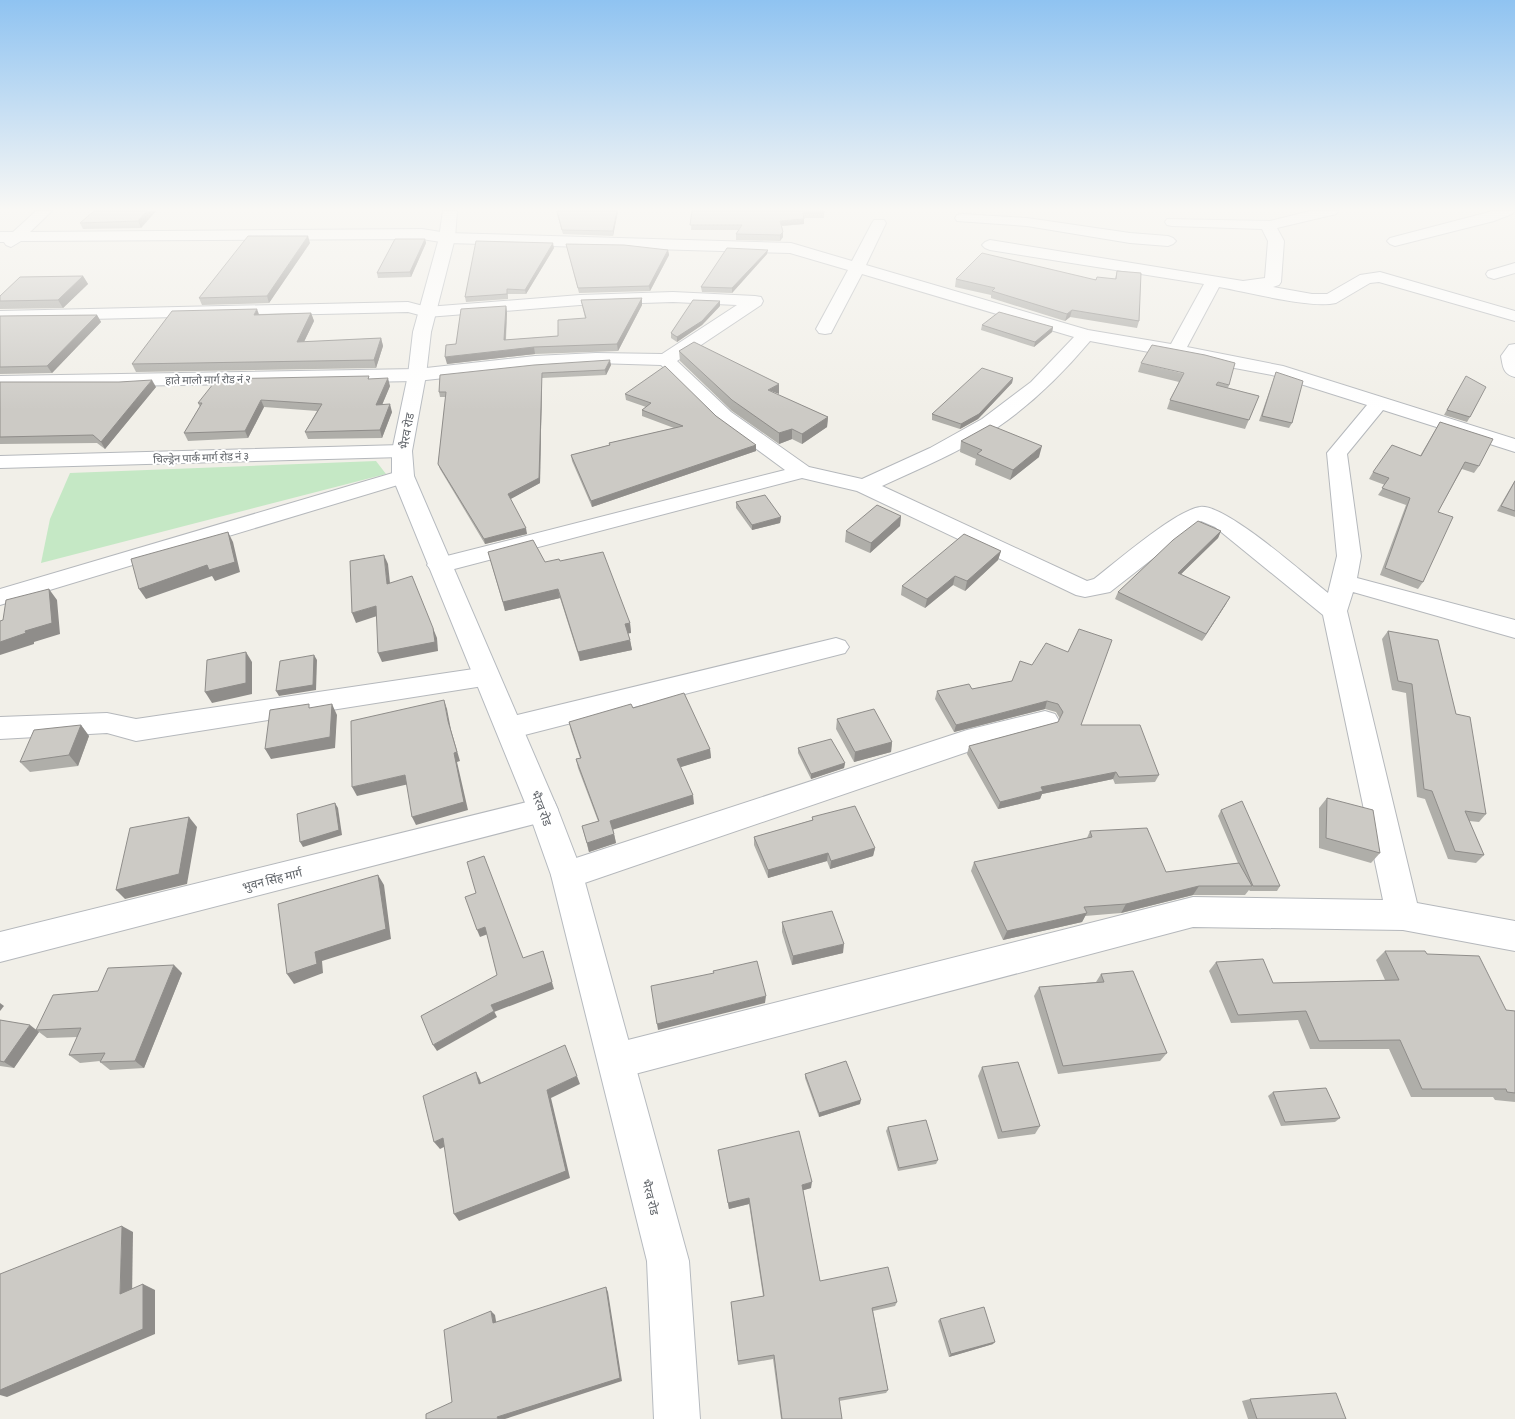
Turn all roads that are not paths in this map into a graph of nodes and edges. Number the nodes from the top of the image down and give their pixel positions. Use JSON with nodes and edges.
{"nodes":[{"id":1,"x":436,"y":277,"type":"edge"},
{"id":2,"x":852,"y":277,"type":"edge"},
{"id":3,"x":889,"y":277,"type":"edge"},
{"id":4,"x":1189,"y":277,"type":"edge"},
{"id":5,"x":1377,"y":277,"type":"edge"},
{"id":6,"x":1381,"y":277,"type":"edge"},
{"id":7,"x":1272,"y":278,"type":"joint"},
{"id":8,"x":1214,"y":282,"type":"junction"},
{"id":9,"x":1243,"y":287,"type":"junction"},
{"id":10,"x":1342,"y":292,"type":"junction"},
{"id":11,"x":427,"y":312,"type":"junction"},
{"id":12,"x":0,"y":316,"type":"edge"},
{"id":13,"x":1515,"y":316,"type":"edge"},
{"id":14,"x":824,"y":329,"type":"dead end"},
{"id":15,"x":1086,"y":335,"type":"junction"},
{"id":16,"x":1515,"y":348,"type":"edge"},
{"id":17,"x":1176,"y":350,"type":"junction"},
{"id":18,"x":666,"y":360,"type":"junction"},
{"id":19,"x":1515,"y":371,"type":"edge"},
{"id":20,"x":417,"y":375,"type":"junction"},
{"id":21,"x":0,"y":382,"type":"edge"},
{"id":22,"x":1379,"y":403,"type":"junction"},
{"id":23,"x":1515,"y":446,"type":"edge"},
{"id":24,"x":0,"y":462,"type":"edge"},
{"id":25,"x":402,"y":463,"type":"junction"},
{"id":26,"x":802,"y":472,"type":"junction"},
{"id":27,"x":864,"y":486,"type":"junction"},
{"id":28,"x":440,"y":565,"type":"junction"},
{"id":29,"x":1344,"y":582,"type":"junction"},
{"id":30,"x":0,"y":597,"type":"edge"},
{"id":31,"x":1334,"y":611,"type":"junction"},
{"id":32,"x":1515,"y":629,"type":"edge"},
{"id":33,"x":836,"y":647,"type":"dead end"},
{"id":34,"x":487,"y":676,"type":"junction"},
{"id":35,"x":1045,"y":721,"type":"dead end"},
{"id":36,"x":0,"y":728,"type":"edge"},
{"id":37,"x":509,"y":728,"type":"junction"},
{"id":38,"x":543,"y":810,"type":"junction"},
{"id":39,"x":567,"y":875,"type":"junction"},
{"id":40,"x":1403,"y":914,"type":"junction"},
{"id":41,"x":1515,"y":936,"type":"edge"},
{"id":42,"x":0,"y":947,"type":"edge"},
{"id":43,"x":616,"y":1061,"type":"junction"},
{"id":44,"x":678,"y":1419,"type":"edge"}],
"edges":[{"from":1,"to":11,"type":"street","name":"भैरव रोड"},
{"from":2,"to":14,"type":"street"},
{"from":3,"to":15,"type":"street"},
{"from":4,"to":8,"type":"street"},
{"from":5,"to":10,"type":"street"},
{"from":6,"to":13,"type":"street"},
{"from":7,"to":9,"type":"street"},
{"from":7,"to":10,"type":"street"},
{"from":8,"to":9,"type":"street"},
{"from":8,"to":17,"type":"street"},
{"from":9,"to":10,"type":"street"},
{"from":11,"to":12,"type":"street"},
{"from":11,"to":18,"type":"street"},
{"from":11,"to":20,"type":"street","name":"भैरव रोड"},
{"from":15,"to":17,"type":"street"},
{"from":15,"to":27,"type":"street"},
{"from":16,"to":19,"type":"street"},
{"from":17,"to":22,"type":"street"},
{"from":18,"to":20,"type":"street","name":"हाते मालो मार्ग रोड नं २"},
{"from":18,"to":26,"type":"street"},
{"from":20,"to":21,"type":"street","name":"हाते मालो मार्ग रोड नं २"},
{"from":20,"to":25,"type":"street","name":"भैरव रोड"},
{"from":22,"to":23,"type":"street"},
{"from":22,"to":29,"type":"street"},
{"from":24,"to":25,"type":"street","name":"चिल्ड्रेन पार्क मार्ग रोड नं ३"},
{"from":25,"to":28,"type":"street","name":"भैरव रोड"},
{"from":25,"to":30,"type":"street"},
{"from":26,"to":27,"type":"street"},
{"from":26,"to":28,"type":"street"},
{"from":27,"to":31,"type":"street"},
{"from":28,"to":34,"type":"street","name":"भैरव रोड"},
{"from":29,"to":31,"type":"street"},
{"from":29,"to":32,"type":"street"},
{"from":31,"to":40,"type":"street"},
{"from":33,"to":37,"type":"street"},
{"from":34,"to":36,"type":"street"},
{"from":34,"to":37,"type":"street","name":"भैरव रोड"},
{"from":35,"to":39,"type":"street"},
{"from":37,"to":38,"type":"street","name":"भैरव रोड"},
{"from":38,"to":39,"type":"street","name":"भैरव रोड"},
{"from":38,"to":42,"type":"street","name":"भुवन सिंह मार्ग"},
{"from":39,"to":43,"type":"street","name":"भैरव रोड"},
{"from":40,"to":41,"type":"street"},
{"from":40,"to":43,"type":"street"},
{"from":43,"to":44,"type":"street","name":"भैरव रोड"}]}
